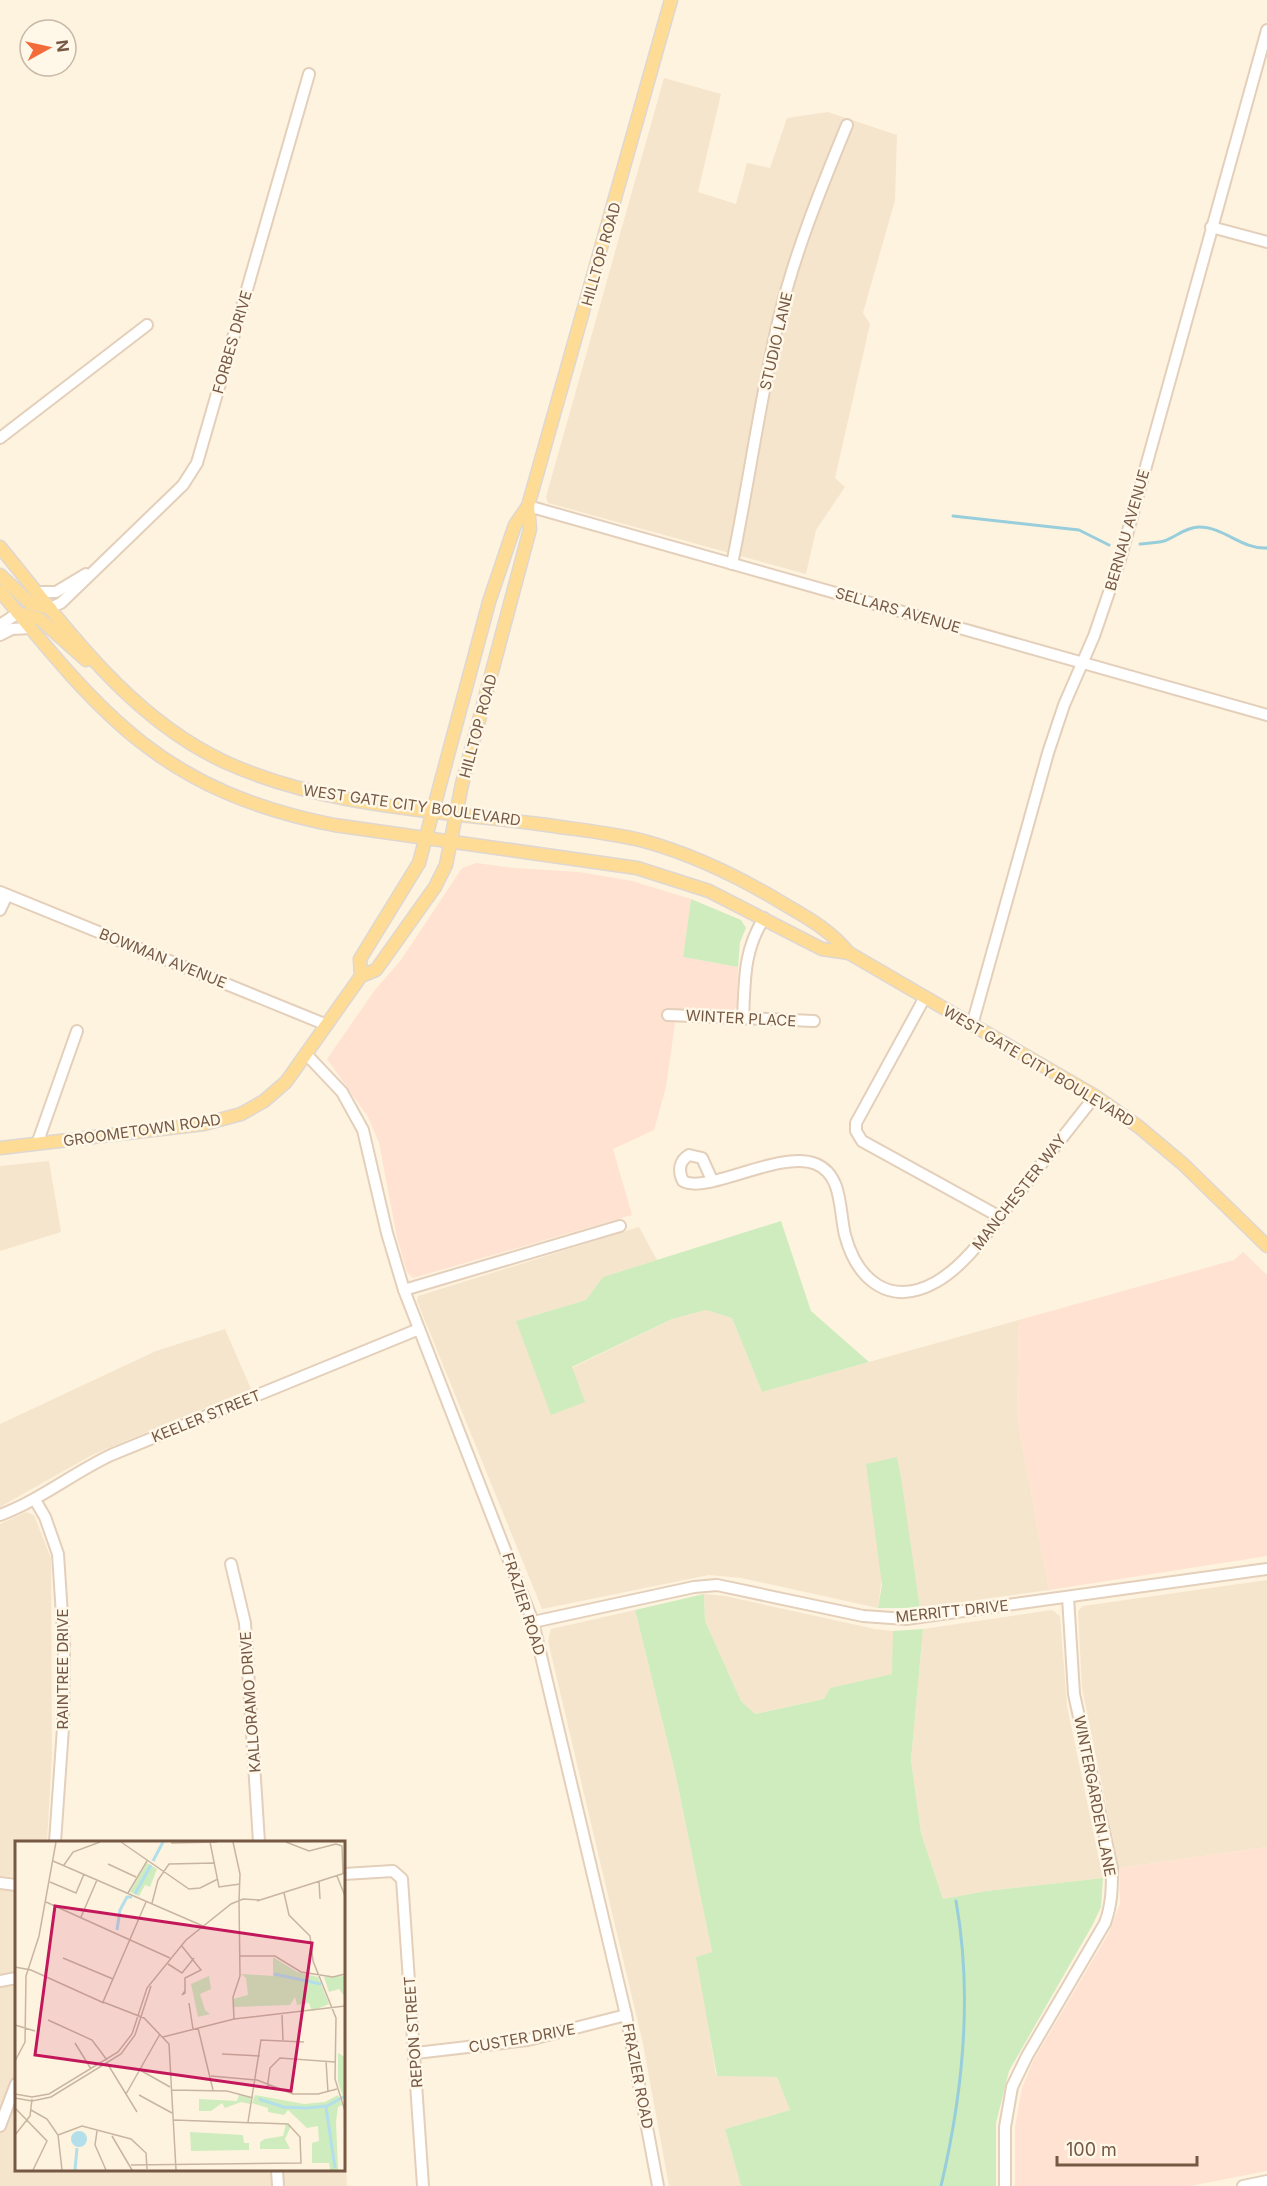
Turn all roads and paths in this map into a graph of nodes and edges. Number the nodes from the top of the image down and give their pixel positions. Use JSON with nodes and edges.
{"nodes":[{"id":1,"x":671,"y":0,"type":"edge"},
{"id":2,"x":1267,"y":30,"type":"edge"},
{"id":3,"x":309,"y":75,"type":"dead end"},
{"id":4,"x":847,"y":125,"type":"dead end"},
{"id":5,"x":1211,"y":227,"type":"junction"},
{"id":6,"x":1267,"y":242,"type":"edge"},
{"id":7,"x":147,"y":325,"type":"dead end"},
{"id":8,"x":0,"y":438,"type":"edge"},
{"id":9,"x":528,"y":506,"type":"junction"},
{"id":10,"x":0,"y":547,"type":"edge"},
{"id":11,"x":732,"y":564,"type":"junction"},
{"id":12,"x":92,"y":571,"type":"junction"},
{"id":13,"x":0,"y":575,"type":"edge"},
{"id":14,"x":0,"y":591,"type":"edge"},
{"id":15,"x":37,"y":592,"type":"junction"},
{"id":16,"x":50,"y":608,"type":"junction"},
{"id":17,"x":18,"y":613,"type":"junction"},
{"id":18,"x":0,"y":625,"type":"edge"},
{"id":19,"x":30,"y":628,"type":"junction"},
{"id":20,"x":0,"y":635,"type":"edge"},
{"id":21,"x":1082,"y":661,"type":"junction"},
{"id":22,"x":111,"y":679,"type":"junction"},
{"id":23,"x":1267,"y":715,"type":"edge"},
{"id":24,"x":434,"y":810,"type":"junction"},
{"id":25,"x":456,"y":813,"type":"junction"},
{"id":26,"x":428,"y":838,"type":"junction"},
{"id":27,"x":451,"y":841,"type":"junction"},
{"id":28,"x":3,"y":894,"type":"edge"},
{"id":29,"x":0,"y":910,"type":"edge"},
{"id":30,"x":764,"y":918,"type":"junction"},
{"id":31,"x":849,"y":953,"type":"junction"},
{"id":32,"x":361,"y":976,"type":"junction"},
{"id":33,"x":925,"y":997,"type":"junction"},
{"id":34,"x":668,"y":1014,"type":"dead end"},
{"id":35,"x":743,"y":1019,"type":"junction"},
{"id":36,"x":814,"y":1022,"type":"dead end"},
{"id":37,"x":327,"y":1025,"type":"junction"},
{"id":38,"x":972,"y":1025,"type":"junction"},
{"id":39,"x":77,"y":1031,"type":"dead end"},
{"id":40,"x":306,"y":1054,"type":"junction"},
{"id":41,"x":1095,"y":1096,"type":"junction"},
{"id":42,"x":37,"y":1144,"type":"junction"},
{"id":43,"x":0,"y":1148,"type":"edge"},
{"id":44,"x":712,"y":1180,"type":"dead end"},
{"id":45,"x":1000,"y":1217,"type":"junction"},
{"id":46,"x":620,"y":1226,"type":"dead end"},
{"id":47,"x":1267,"y":1246,"type":"edge"},
{"id":48,"x":404,"y":1290,"type":"junction"},
{"id":49,"x":419,"y":1329,"type":"junction"},
{"id":50,"x":35,"y":1500,"type":"junction"},
{"id":51,"x":0,"y":1515,"type":"edge"},
{"id":52,"x":231,"y":1564,"type":"dead end"},
{"id":53,"x":1267,"y":1569,"type":"edge"},
{"id":54,"x":1068,"y":1597,"type":"junction"},
{"id":55,"x":533,"y":1622,"type":"junction"},
{"id":56,"x":55,"y":1841,"type":"edge"},
{"id":57,"x":259,"y":1841,"type":"edge"},
{"id":58,"x":345,"y":1874,"type":"edge"},
{"id":59,"x":0,"y":1883,"type":"edge"},
{"id":60,"x":15,"y":1885,"type":"edge"},
{"id":61,"x":15,"y":1978,"type":"edge"},
{"id":62,"x":0,"y":1981,"type":"edge"},
{"id":63,"x":626,"y":2015,"type":"junction"},
{"id":64,"x":416,"y":2053,"type":"junction"},
{"id":65,"x":14,"y":2096,"type":"edge"},
{"id":66,"x":0,"y":2126,"type":"edge"},
{"id":67,"x":276,"y":2171,"type":"edge"},
{"id":68,"x":1267,"y":2181,"type":"edge"},
{"id":69,"x":278,"y":2186,"type":"edge"},
{"id":70,"x":423,"y":2186,"type":"edge"},
{"id":71,"x":658,"y":2186,"type":"edge"},
{"id":72,"x":1005,"y":2186,"type":"edge"},
{"id":73,"x":1243,"y":2186,"type":"edge"}],
"edges":[{"from":1,"to":9,"type":"main road","name":"HILLTOP ROAD"},
{"from":2,"to":5,"type":"street","name":"BERNAU AVENUE"},
{"from":3,"to":12,"type":"street","name":"FORBES DRIVE"},
{"from":4,"to":11,"type":"street","name":"STUDIO LANE"},
{"from":5,"to":6,"type":"street"},
{"from":5,"to":21,"type":"street","name":"BERNAU AVENUE"},
{"from":7,"to":8,"type":"street"},
{"from":9,"to":11,"type":"street","name":"SELLARS AVENUE"},
{"from":9,"to":24,"type":"main road","name":"HILLTOP ROAD"},
{"from":9,"to":25,"type":"main road","name":"HILLTOP ROAD"},
{"from":10,"to":15,"type":"main road","name":"WEST GATE CITY BOULEVARD"},
{"from":11,"to":21,"type":"street","name":"SELLARS AVENUE"},
{"from":12,"to":15,"type":"street","name":"FORBES DRIVE"},
{"from":12,"to":16,"type":"street","name":"FORBES DRIVE"},
{"from":13,"to":16,"type":"main road"},
{"from":14,"to":17,"type":"main road","name":"WEST GATE CITY BOULEVARD"},
{"from":15,"to":16,"type":"main road","name":"WEST GATE CITY BOULEVARD"},
{"from":16,"to":22,"type":"main road","name":"WEST GATE CITY BOULEVARD"},
{"from":17,"to":18,"type":"street"},
{"from":17,"to":19,"type":"main road","name":"WEST GATE CITY BOULEVARD"},
{"from":17,"to":22,"type":"main road"},
{"from":19,"to":20,"type":"street"},
{"from":19,"to":26,"type":"main road","name":"WEST GATE CITY BOULEVARD"},
{"from":21,"to":23,"type":"street","name":"SELLARS AVENUE"},
{"from":21,"to":38,"type":"street","name":"BERNAU AVENUE"},
{"from":22,"to":24,"type":"main road","name":"WEST GATE CITY BOULEVARD"},
{"from":24,"to":25,"type":"main road","name":"WEST GATE CITY BOULEVARD"},
{"from":24,"to":26,"type":"main road","name":"GROOMETOWN ROAD"},
{"from":25,"to":27,"type":"main road","name":"HILLTOP ROAD"},
{"from":25,"to":31,"type":"main road","name":"WEST GATE CITY BOULEVARD"},
{"from":26,"to":27,"type":"main road","name":"WEST GATE CITY BOULEVARD"},
{"from":26,"to":32,"type":"main road","name":"GROOMETOWN ROAD"},
{"from":27,"to":30,"type":"main road","name":"WEST GATE CITY BOULEVARD"},
{"from":27,"to":32,"type":"main road","name":"GROOMETOWN ROAD"},
{"from":28,"to":29,"type":"street"},
{"from":28,"to":37,"type":"street","name":"BOWMAN AVENUE"},
{"from":30,"to":31,"type":"main road","name":"WEST GATE CITY BOULEVARD"},
{"from":30,"to":35,"type":"street"},
{"from":31,"to":33,"type":"main road","name":"WEST GATE CITY BOULEVARD"},
{"from":32,"to":37,"type":"main road","name":"GROOMETOWN ROAD"},
{"from":33,"to":38,"type":"main road","name":"WEST GATE CITY BOULEVARD"},
{"from":33,"to":45,"type":"street"},
{"from":34,"to":35,"type":"street","name":"WINTER PLACE"},
{"from":35,"to":36,"type":"street","name":"WINTER PLACE"},
{"from":37,"to":40,"type":"main road","name":"GROOMETOWN ROAD"},
{"from":38,"to":41,"type":"main road","name":"WEST GATE CITY BOULEVARD"},
{"from":39,"to":42,"type":"street"},
{"from":40,"to":42,"type":"main road","name":"GROOMETOWN ROAD"},
{"from":40,"to":48,"type":"street","name":"FRAZIER ROAD"},
{"from":41,"to":45,"type":"street","name":"MANCHESTER WAY"},
{"from":41,"to":47,"type":"main road","name":"WEST GATE CITY BOULEVARD"},
{"from":42,"to":43,"type":"main road","name":"GROOMETOWN ROAD"},
{"from":44,"to":45,"type":"street","name":"MANCHESTER WAY"},
{"from":46,"to":48,"type":"street"},
{"from":48,"to":49,"type":"street","name":"FRAZIER ROAD"},
{"from":49,"to":50,"type":"street","name":"KEELER STREET"},
{"from":49,"to":55,"type":"street","name":"FRAZIER ROAD"},
{"from":50,"to":51,"type":"street","name":"KEELER STREET"},
{"from":50,"to":56,"type":"street","name":"RAINTREE DRIVE"},
{"from":52,"to":57,"type":"street","name":"KALLORAMO DRIVE"},
{"from":53,"to":54,"type":"street","name":"MERRITT DRIVE"},
{"from":54,"to":55,"type":"street","name":"MERRITT DRIVE"},
{"from":54,"to":72,"type":"street","name":"WINTERGARDEN LANE"},
{"from":55,"to":63,"type":"street","name":"FRAZIER ROAD"},
{"from":58,"to":64,"type":"street","name":"REPON STREET"},
{"from":59,"to":60,"type":"street"},
{"from":61,"to":62,"type":"street"},
{"from":63,"to":64,"type":"street","name":"CUSTER DRIVE"},
{"from":63,"to":71,"type":"street","name":"FRAZIER ROAD"},
{"from":64,"to":70,"type":"street","name":"REPON STREET"},
{"from":65,"to":66,"type":"street"},
{"from":67,"to":69,"type":"street"},
{"from":68,"to":73,"type":"street"}]}
